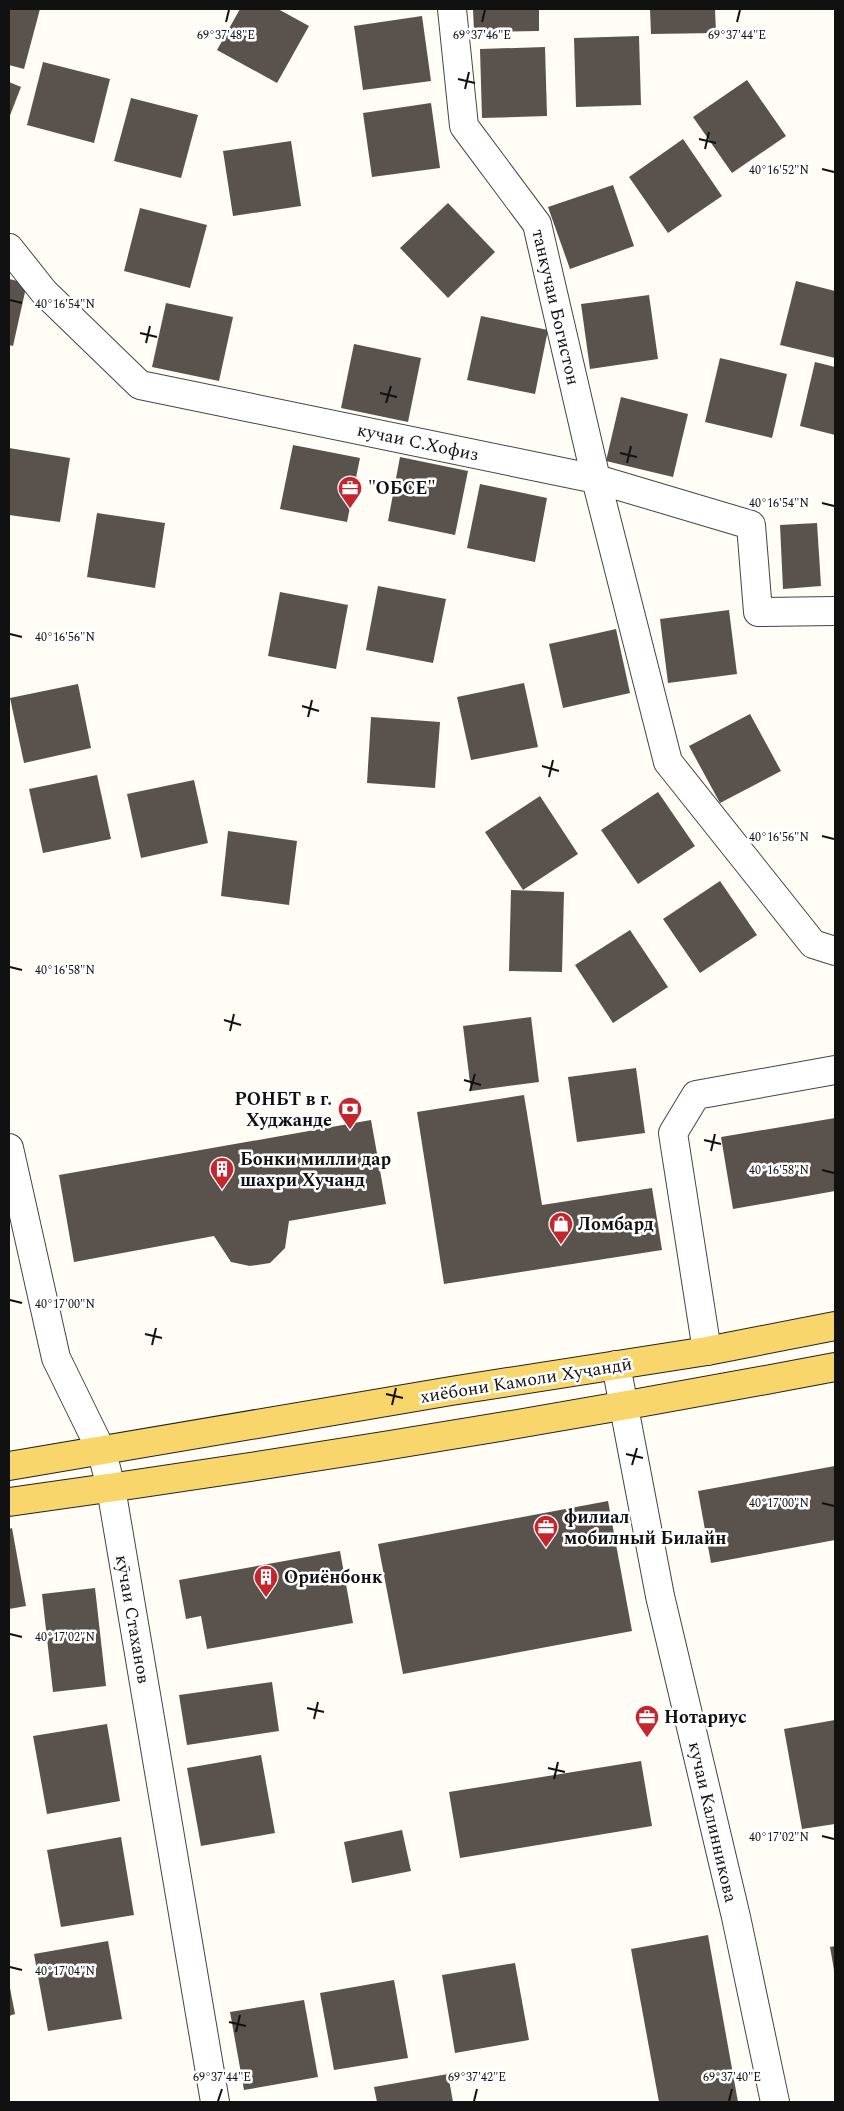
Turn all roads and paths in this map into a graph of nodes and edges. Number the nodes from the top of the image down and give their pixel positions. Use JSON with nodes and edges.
{"nodes":[{"id":1,"x":452,"y":9,"type":"edge"},
{"id":2,"x":9,"y":248,"type":"edge"},
{"id":3,"x":596,"y":479,"type":"junction"},
{"id":4,"x":835,"y":611,"type":"edge"},
{"id":5,"x":835,"y":951,"type":"edge"},
{"id":6,"x":835,"y":1070,"type":"edge"},
{"id":7,"x":9,"y":1148,"type":"edge"},
{"id":8,"x":835,"y":1326,"type":"edge"},
{"id":9,"x":707,"y":1351,"type":"junction"},
{"id":10,"x":616,"y":1365,"type":"junction"},
{"id":11,"x":835,"y":1367,"type":"edge"},
{"id":12,"x":624,"y":1407,"type":"junction"},
{"id":13,"x":102,"y":1452,"type":"junction"},
{"id":14,"x":9,"y":1466,"type":"edge"},
{"id":15,"x":111,"y":1488,"type":"junction"},
{"id":16,"x":9,"y":1502,"type":"edge"},
{"id":17,"x":215,"y":2102,"type":"edge"},
{"id":18,"x":775,"y":2102,"type":"edge"}],
"edges":[{"from":1,"to":3,"type":"street","name":"танкучаи Богистон"},
{"from":2,"to":3,"type":"street","name":"кучаи С.Хофиз"},
{"from":3,"to":4,"type":"street","name":"кучаи С.Хофиз"},
{"from":3,"to":5,"type":"street"},
{"from":6,"to":9,"type":"street"},
{"from":7,"to":13,"type":"street","name":"кӯчаи Стаханов"},
{"from":8,"to":9,"type":"main road","name":"хиёбони Камоли Хуҷандӣ"},
{"from":9,"to":10,"type":"main road","name":"хиёбони Камоли Хуҷандӣ"},
{"from":10,"to":12,"type":"street","name":"кучаи Калинникова"},
{"from":10,"to":13,"type":"main road","name":"хиёбони Камоли Хуҷандӣ"},
{"from":11,"to":12,"type":"main road"},
{"from":12,"to":15,"type":"main road"},
{"from":12,"to":18,"type":"street","name":"кучаи Калинникова"},
{"from":13,"to":14,"type":"main road","name":"хиёбони Камоли Хуҷандӣ"},
{"from":13,"to":15,"type":"street","name":"кӯчаи Стаханов"},
{"from":15,"to":16,"type":"main road"},
{"from":15,"to":17,"type":"street","name":"кӯчаи Стаханов"}]}
